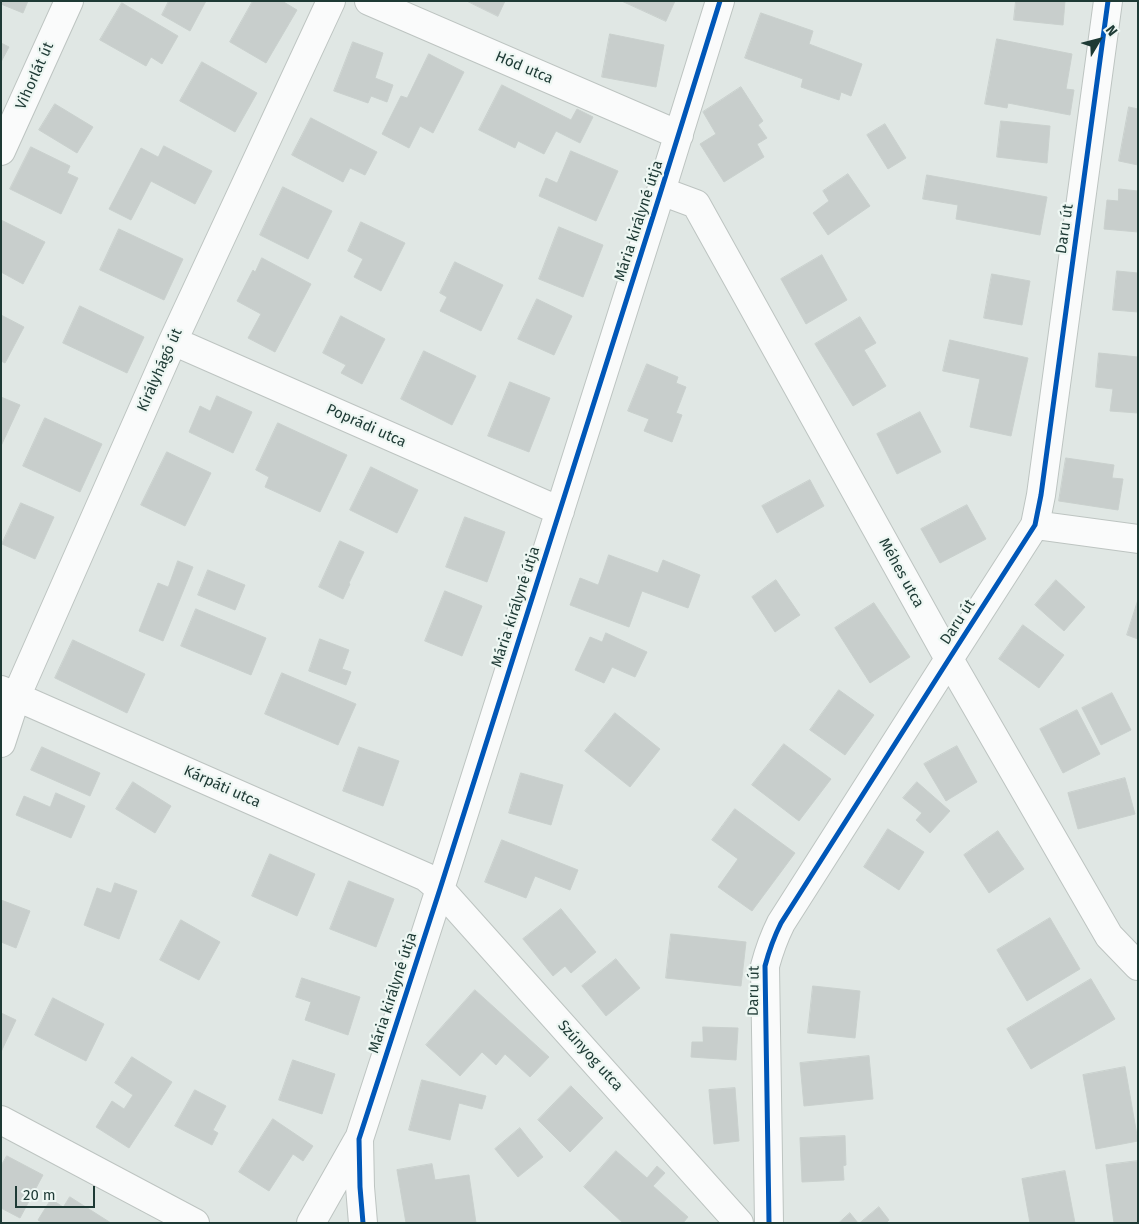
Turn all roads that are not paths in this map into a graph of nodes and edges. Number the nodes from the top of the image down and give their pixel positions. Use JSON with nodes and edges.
{"nodes":[{"id":1,"x":69,"y":1,"type":"edge"},
{"id":2,"x":331,"y":1,"type":"edge"},
{"id":3,"x":368,"y":1,"type":"edge"},
{"id":4,"x":720,"y":1,"type":"edge"},
{"id":5,"x":1108,"y":1,"type":"edge"},
{"id":6,"x":678,"y":135,"type":"junction"},
{"id":7,"x":1,"y":151,"type":"edge"},
{"id":8,"x":661,"y":191,"type":"junction"},
{"id":9,"x":173,"y":341,"type":"junction"},
{"id":10,"x":560,"y":511,"type":"junction"},
{"id":11,"x":1035,"y":524,"type":"junction"},
{"id":12,"x":1138,"y":539,"type":"edge"},
{"id":13,"x":949,"y":659,"type":"junction"},
{"id":14,"x":9,"y":693,"type":"edge"},
{"id":15,"x":1,"y":743,"type":"edge"},
{"id":16,"x":440,"y":889,"type":"junction"},
{"id":17,"x":1138,"y":966,"type":"edge"},
{"id":18,"x":1,"y":1120,"type":"edge"},
{"id":19,"x":359,"y":1139,"type":"junction"},
{"id":20,"x":195,"y":1223,"type":"edge"},
{"id":21,"x":311,"y":1223,"type":"edge"},
{"id":22,"x":363,"y":1223,"type":"edge"},
{"id":23,"x":740,"y":1223,"type":"edge"},
{"id":24,"x":769,"y":1223,"type":"edge"}],
"edges":[{"from":1,"to":7,"type":"street","name":"Vihorlát út"},
{"from":2,"to":9,"type":"street","name":"Királyhágó út"},
{"from":3,"to":6,"type":"street","name":"Hód utca"},
{"from":4,"to":6,"type":"street","name":"Mária királyné útja"},
{"from":5,"to":11,"type":"street","name":"Daru út"},
{"from":6,"to":8,"type":"street","name":"Mária királyné útja"},
{"from":8,"to":10,"type":"street","name":"Mária királyné útja"},
{"from":8,"to":13,"type":"street","name":"Méhes utca"},
{"from":9,"to":10,"type":"street","name":"Poprádi utca"},
{"from":9,"to":14,"type":"street","name":"Királyhágó út"},
{"from":10,"to":16,"type":"street","name":"Mária királyné útja"},
{"from":11,"to":12,"type":"street"},
{"from":11,"to":13,"type":"street","name":"Daru út"},
{"from":13,"to":17,"type":"street","name":"Méhes utca"},
{"from":13,"to":24,"type":"street","name":"Daru út"},
{"from":14,"to":15,"type":"street","name":"Királyhágó út"},
{"from":14,"to":16,"type":"street","name":"Kárpáti utca"},
{"from":16,"to":19,"type":"street","name":"Mária királyné útja"},
{"from":16,"to":23,"type":"street","name":"Szúnyog utca"},
{"from":18,"to":20,"type":"street"},
{"from":19,"to":21,"type":"street"},
{"from":19,"to":22,"type":"street","name":"Mária királyné útja"}]}
